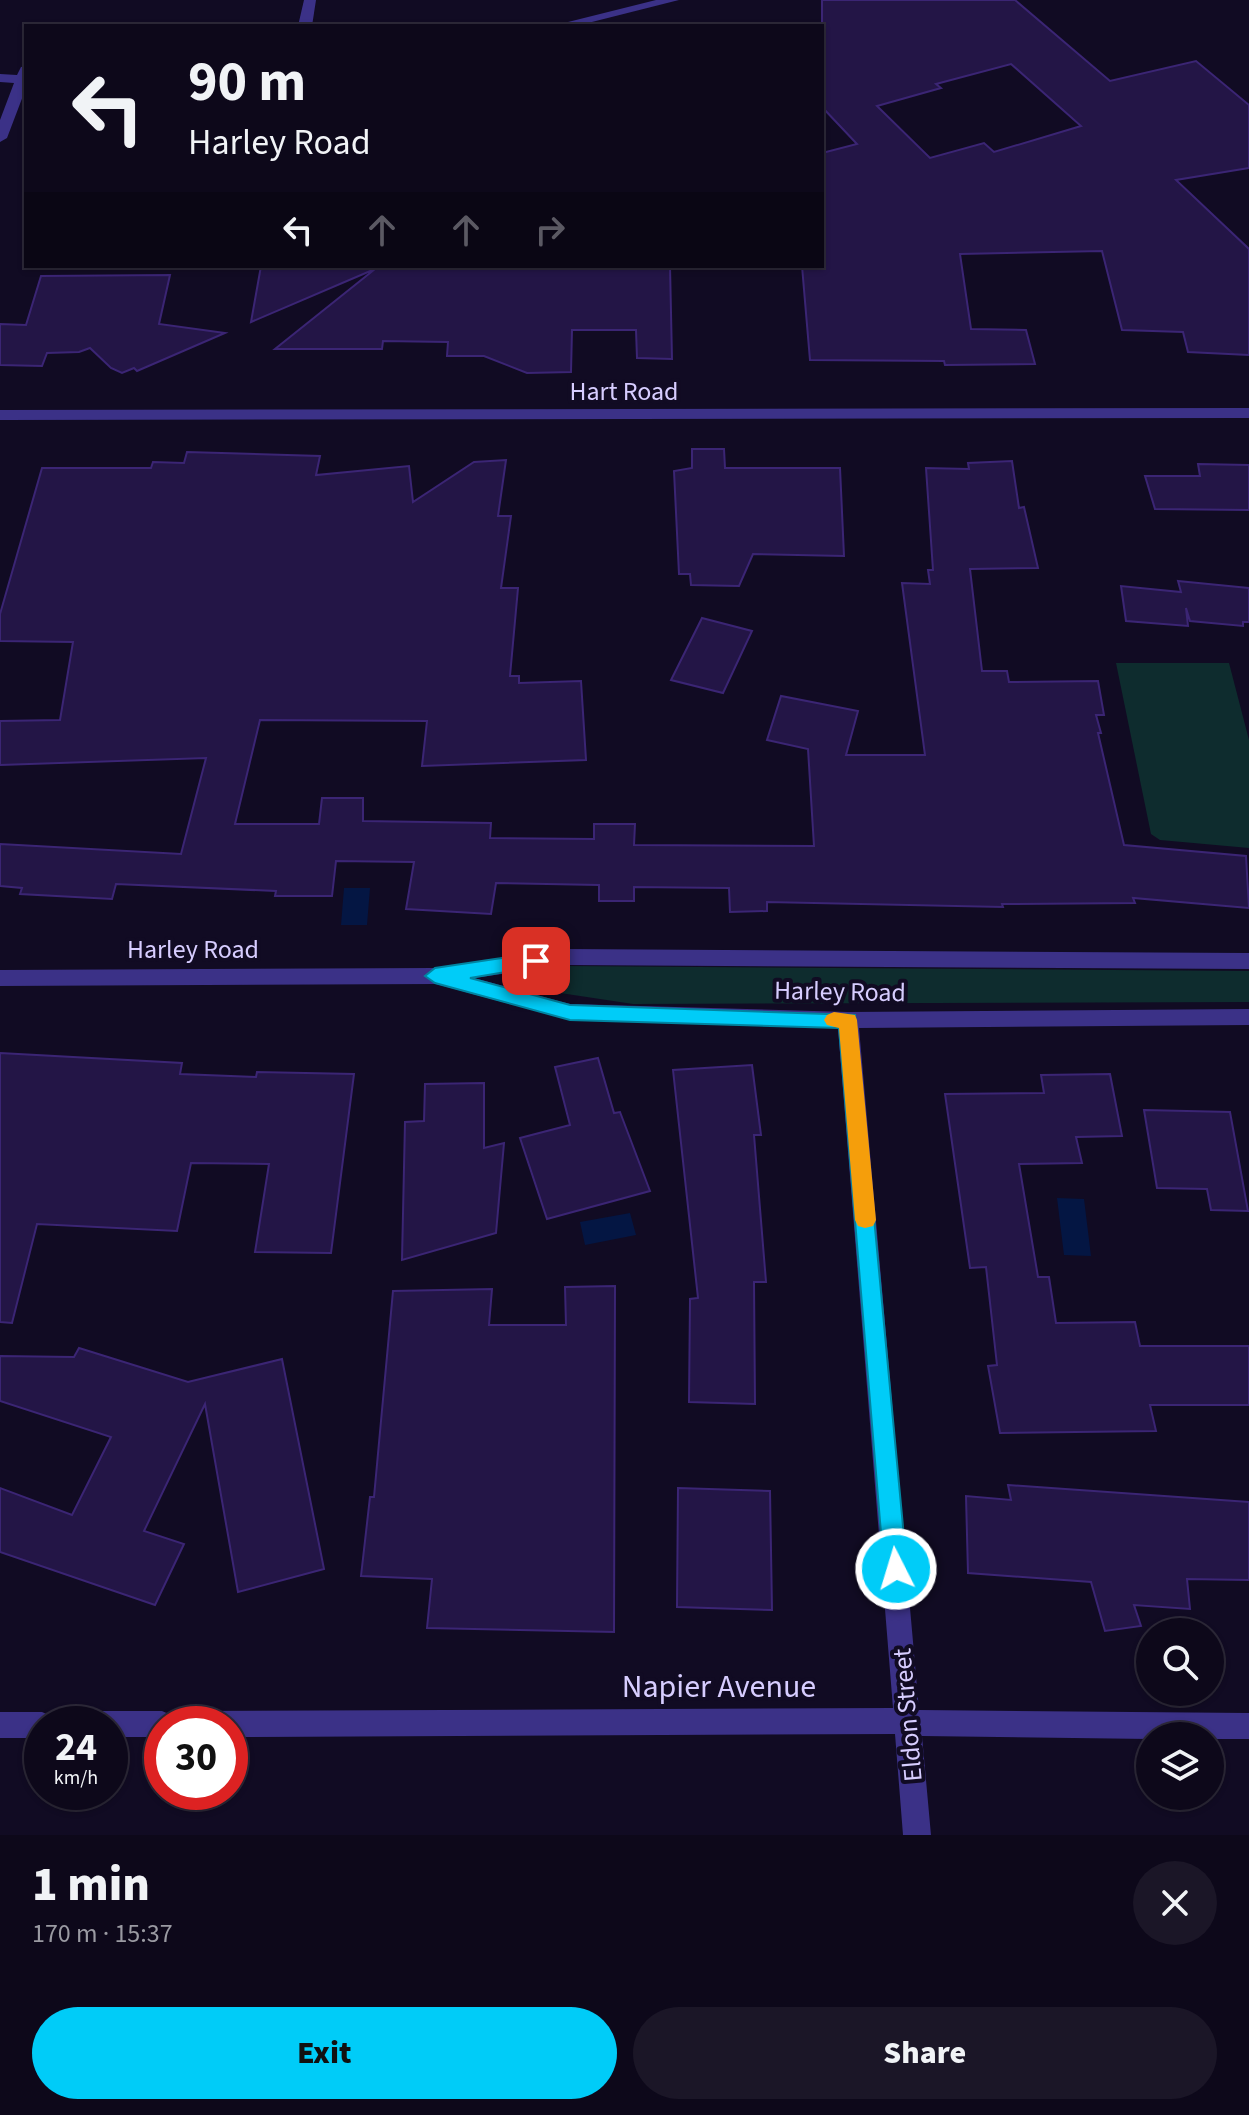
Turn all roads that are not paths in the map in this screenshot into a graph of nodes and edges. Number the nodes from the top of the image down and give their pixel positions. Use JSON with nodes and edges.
{"nodes":[{"id":1,"x":310,"y":0,"type":"edge"},
{"id":2,"x":673,"y":0,"type":"edge"},
{"id":3,"x":305,"y":24,"type":"edge"},
{"id":4,"x":568,"y":24,"type":"edge"},
{"id":5,"x":24,"y":74,"type":"edge"},
{"id":6,"x":0,"y":78,"type":"edge"},
{"id":7,"x":0,"y":138,"type":"edge"},
{"id":8,"x":1249,"y":413,"type":"edge"},
{"id":9,"x":0,"y":415,"type":"edge"},
{"id":10,"x":1249,"y":961,"type":"edge"},
{"id":11,"x":435,"y":976,"type":"junction"},
{"id":12,"x":0,"y":978,"type":"edge"},
{"id":13,"x":1249,"y":1017,"type":"edge"},
{"id":14,"x":848,"y":1020,"type":"junction"},
{"id":15,"x":909,"y":1723,"type":"junction"},
{"id":16,"x":248,"y":1724,"type":"edge"},
{"id":17,"x":0,"y":1725,"type":"edge"},
{"id":18,"x":24,"y":1725,"type":"edge"},
{"id":19,"x":1249,"y":1726,"type":"edge"},
{"id":20,"x":917,"y":1835,"type":"edge"}],
"edges":[{"from":1,"to":3,"type":"street"},
{"from":2,"to":4,"type":"street"},
{"from":5,"to":6,"type":"street"},
{"from":5,"to":7,"type":"street"},
{"from":8,"to":9,"type":"street","name":"Hart Road"},
{"from":10,"to":11,"type":"street","name":"Harley Road"},
{"from":11,"to":12,"type":"street","name":"Harley Road"},
{"from":11,"to":14,"type":"street","name":"Harley Road"},
{"from":13,"to":14,"type":"street","name":"Harley Road"},
{"from":14,"to":15,"type":"street","name":"Eldon Street"},
{"from":15,"to":16,"type":"street","name":"Napier Avenue"},
{"from":15,"to":19,"type":"street","name":"Napier Avenue"},
{"from":15,"to":20,"type":"street","name":"Eldon Street"},
{"from":17,"to":18,"type":"street"}]}
